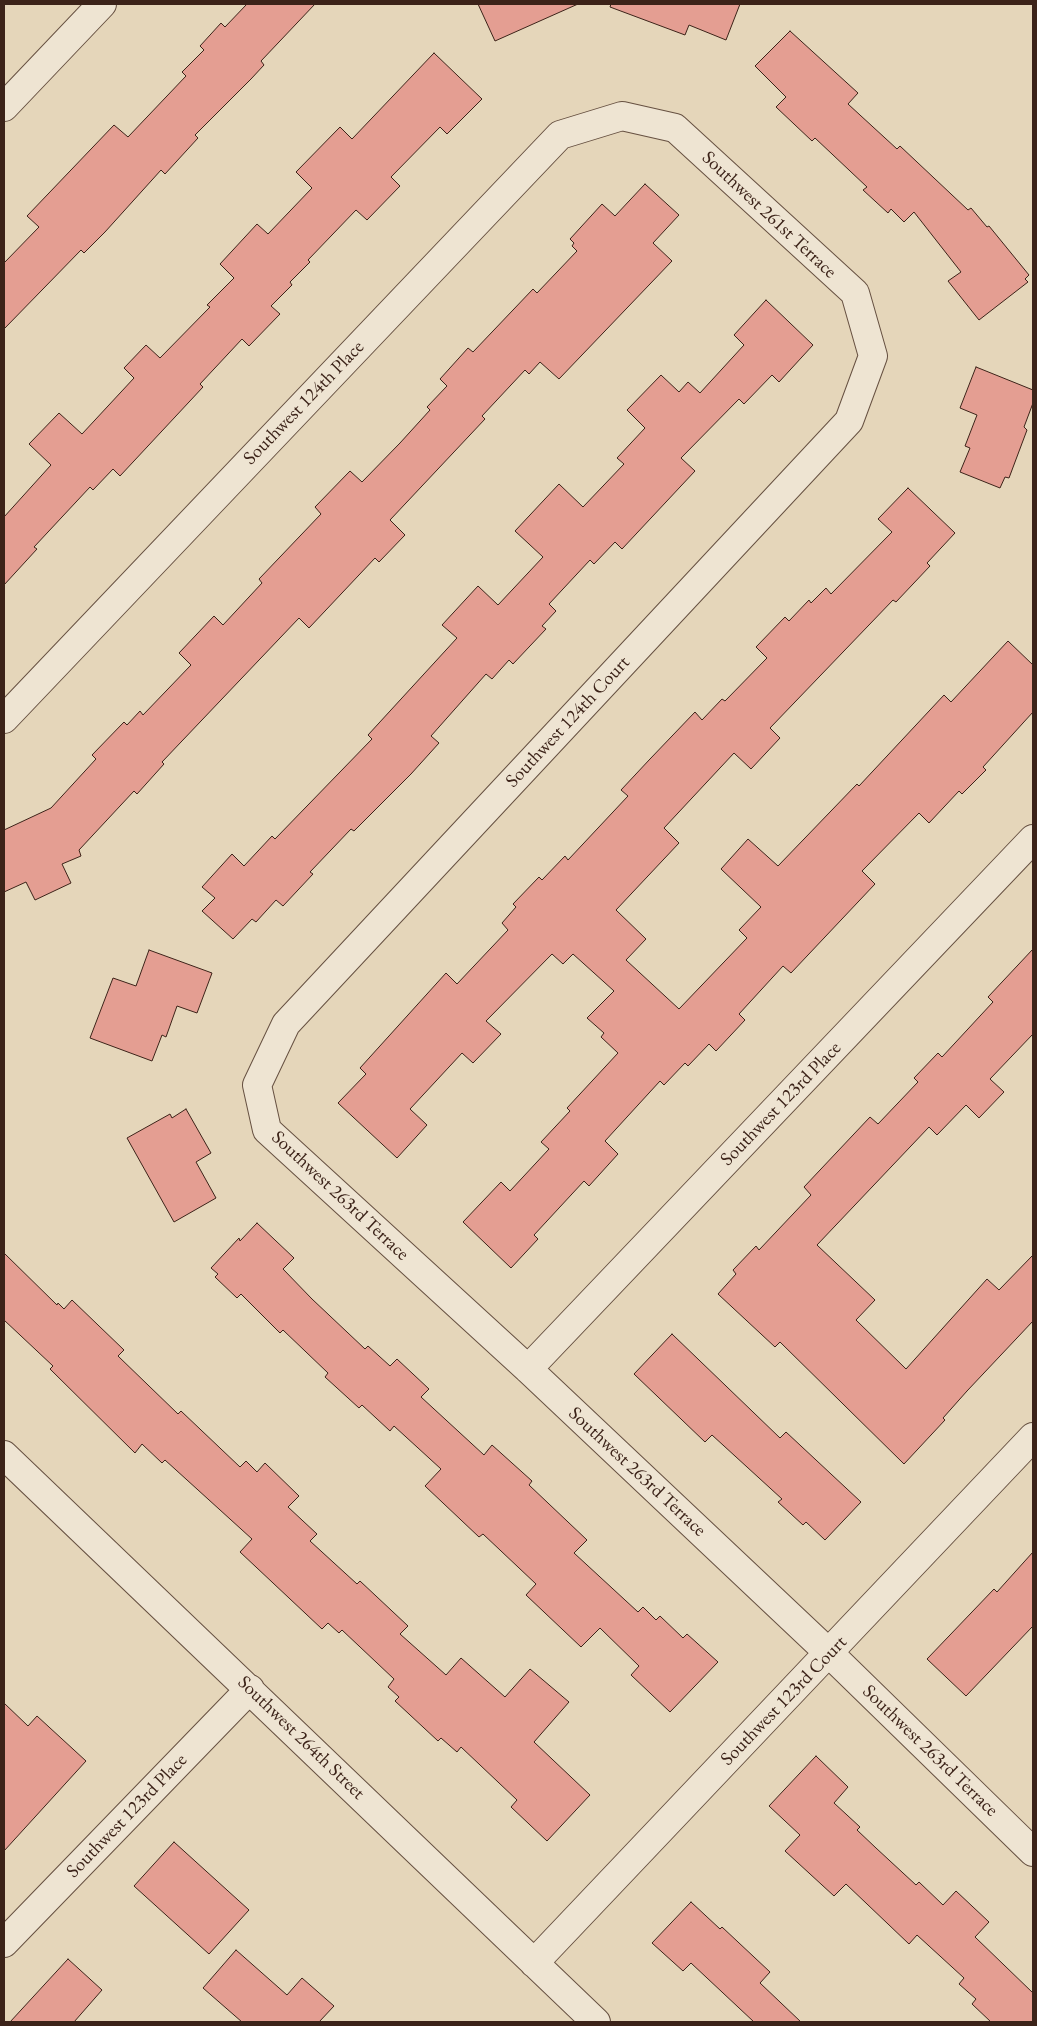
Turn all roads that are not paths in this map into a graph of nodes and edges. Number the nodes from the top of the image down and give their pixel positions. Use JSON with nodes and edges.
{"nodes":[{"id":1,"x":102,"y":4,"type":"edge"},
{"id":2,"x":4,"y":107,"type":"edge"},
{"id":3,"x":622,"y":116,"type":"joint"},
{"id":4,"x":873,"y":356,"type":"joint"},
{"id":5,"x":4,"y":719,"type":"edge"},
{"id":6,"x":1033,"y":839,"type":"edge"},
{"id":7,"x":256,"y":1085,"type":"joint"},
{"id":8,"x":528,"y":1369,"type":"junction"},
{"id":9,"x":1033,"y":1437,"type":"edge"},
{"id":10,"x":4,"y":1455,"type":"edge"},
{"id":11,"x":830,"y":1654,"type":"junction"},
{"id":12,"x":250,"y":1689,"type":"junction"},
{"id":13,"x":1033,"y":1852,"type":"edge"},
{"id":14,"x":4,"y":1943,"type":"edge"},
{"id":15,"x":534,"y":1964,"type":"junction"},
{"id":16,"x":596,"y":2022,"type":"edge"}],
"edges":[{"from":1,"to":2,"type":"street"},
{"from":3,"to":4,"type":"street","name":"Southwest 261st Terrace"},
{"from":3,"to":5,"type":"street","name":"Southwest 124th Place"},
{"from":4,"to":7,"type":"street","name":"Southwest 124th Court"},
{"from":6,"to":8,"type":"street","name":"Southwest 123rd Place"},
{"from":7,"to":8,"type":"street","name":"Southwest 263rd Terrace"},
{"from":8,"to":11,"type":"street","name":"Southwest 263rd Terrace"},
{"from":9,"to":11,"type":"street","name":"Southwest 123rd Court"},
{"from":10,"to":12,"type":"street","name":"Southwest 264th Street"},
{"from":11,"to":13,"type":"street","name":"Southwest 263rd Terrace"},
{"from":11,"to":15,"type":"street","name":"Southwest 123rd Court"},
{"from":12,"to":14,"type":"street","name":"Southwest 123rd Place"},
{"from":12,"to":15,"type":"street","name":"Southwest 264th Street"},
{"from":15,"to":16,"type":"street","name":"Southwest 264th Street"}]}
